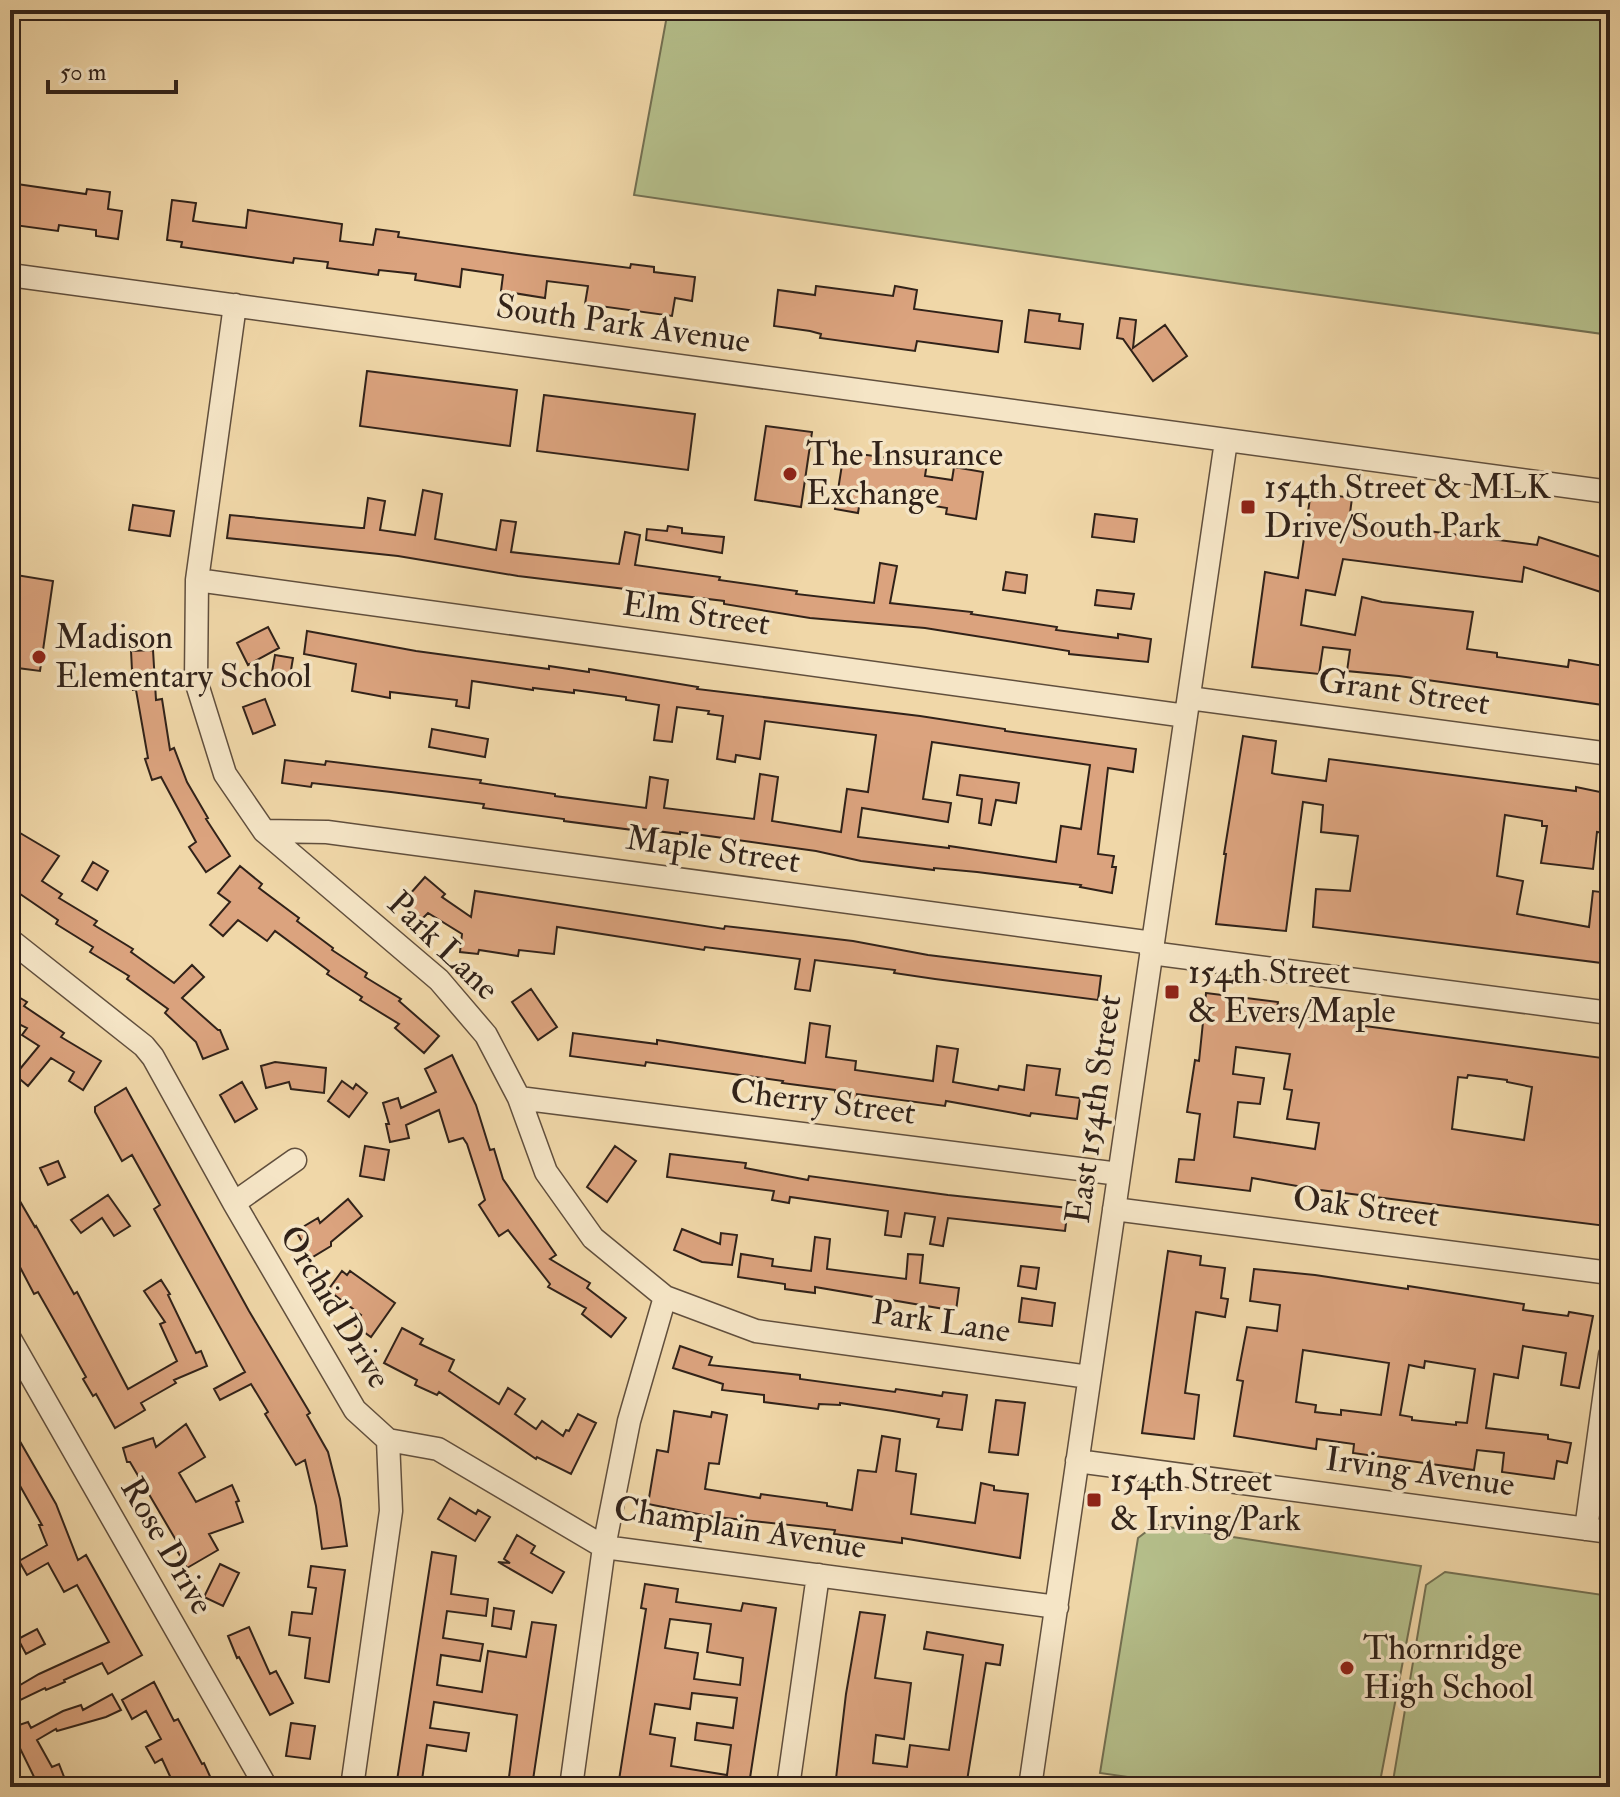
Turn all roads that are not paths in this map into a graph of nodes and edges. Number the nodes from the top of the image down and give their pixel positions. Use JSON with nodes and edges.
{"nodes":[{"id":1,"x":10,"y":275,"type":"edge"},
{"id":2,"x":235,"y":305,"type":"junction"},
{"id":3,"x":1226,"y":441,"type":"junction"},
{"id":4,"x":1610,"y":492,"type":"edge"},
{"id":5,"x":197,"y":580,"type":"junction"},
{"id":6,"x":1187,"y":707,"type":"junction"},
{"id":7,"x":1610,"y":754,"type":"edge"},
{"id":8,"x":264,"y":831,"type":"junction"},
{"id":9,"x":10,"y":940,"type":"edge"},
{"id":10,"x":1152,"y":948,"type":"junction"},
{"id":11,"x":1610,"y":1013,"type":"edge"},
{"id":12,"x":519,"y":1098,"type":"junction"},
{"id":13,"x":295,"y":1160,"type":"dead end"},
{"id":14,"x":1119,"y":1174,"type":"junction"},
{"id":15,"x":234,"y":1203,"type":"junction"},
{"id":16,"x":1114,"y":1209,"type":"junction"},
{"id":17,"x":1610,"y":1273,"type":"edge"},
{"id":18,"x":665,"y":1297,"type":"junction"},
{"id":19,"x":10,"y":1339,"type":"edge"},
{"id":20,"x":1610,"y":1355,"type":"edge"},
{"id":21,"x":1089,"y":1377,"type":"junction"},
{"id":22,"x":388,"y":1440,"type":"junction"},
{"id":23,"x":1077,"y":1461,"type":"junction"},
{"id":24,"x":1586,"y":1529,"type":"junction"},
{"id":25,"x":1610,"y":1532,"type":"edge"},
{"id":26,"x":604,"y":1547,"type":"junction"},
{"id":27,"x":818,"y":1575,"type":"junction"},
{"id":28,"x":1057,"y":1607,"type":"junction"},
{"id":29,"x":266,"y":1787,"type":"edge"},
{"id":30,"x":352,"y":1787,"type":"edge"},
{"id":31,"x":571,"y":1787,"type":"edge"},
{"id":32,"x":788,"y":1787,"type":"edge"},
{"id":33,"x":1030,"y":1787,"type":"edge"}],
"edges":[{"from":1,"to":2,"type":"street","name":"South Park Avenue"},
{"from":2,"to":3,"type":"street","name":"South Park Avenue"},
{"from":2,"to":5,"type":"street","name":"Park Lane"},
{"from":3,"to":4,"type":"street","name":"South Park Avenue"},
{"from":3,"to":6,"type":"street","name":"East 154th Street"},
{"from":5,"to":6,"type":"street","name":"Elm Street"},
{"from":5,"to":8,"type":"street","name":"Park Lane"},
{"from":6,"to":7,"type":"street","name":"Grant Street"},
{"from":6,"to":10,"type":"street","name":"East 154th Street"},
{"from":8,"to":10,"type":"street","name":"Maple Street"},
{"from":8,"to":12,"type":"street","name":"Park Lane"},
{"from":9,"to":15,"type":"street","name":"Orchid Drive"},
{"from":10,"to":11,"type":"street","name":"Maple Street"},
{"from":10,"to":14,"type":"street","name":"East 154th Street"},
{"from":12,"to":14,"type":"street","name":"Cherry Street"},
{"from":12,"to":18,"type":"street","name":"Park Lane"},
{"from":13,"to":15,"type":"street"},
{"from":14,"to":16,"type":"street","name":"East 154th Street"},
{"from":15,"to":22,"type":"street","name":"Orchid Drive"},
{"from":16,"to":17,"type":"street","name":"Oak Street"},
{"from":16,"to":21,"type":"street","name":"East 154th Street"},
{"from":18,"to":21,"type":"street","name":"Park Lane"},
{"from":18,"to":26,"type":"street"},
{"from":19,"to":29,"type":"street","name":"Rose Drive"},
{"from":20,"to":24,"type":"street"},
{"from":21,"to":23,"type":"street","name":"East 154th Street"},
{"from":22,"to":26,"type":"street","name":"Champlain Avenue"},
{"from":22,"to":30,"type":"street","name":"Orchid Drive"},
{"from":23,"to":24,"type":"street","name":"Irving Avenue"},
{"from":23,"to":28,"type":"street","name":"East 154th Street"},
{"from":24,"to":25,"type":"street","name":"Irving Avenue"},
{"from":26,"to":27,"type":"street","name":"Champlain Avenue"},
{"from":26,"to":31,"type":"street"},
{"from":27,"to":28,"type":"street","name":"Champlain Avenue"},
{"from":27,"to":32,"type":"street"},
{"from":28,"to":33,"type":"street","name":"East 154th Street"}]}
